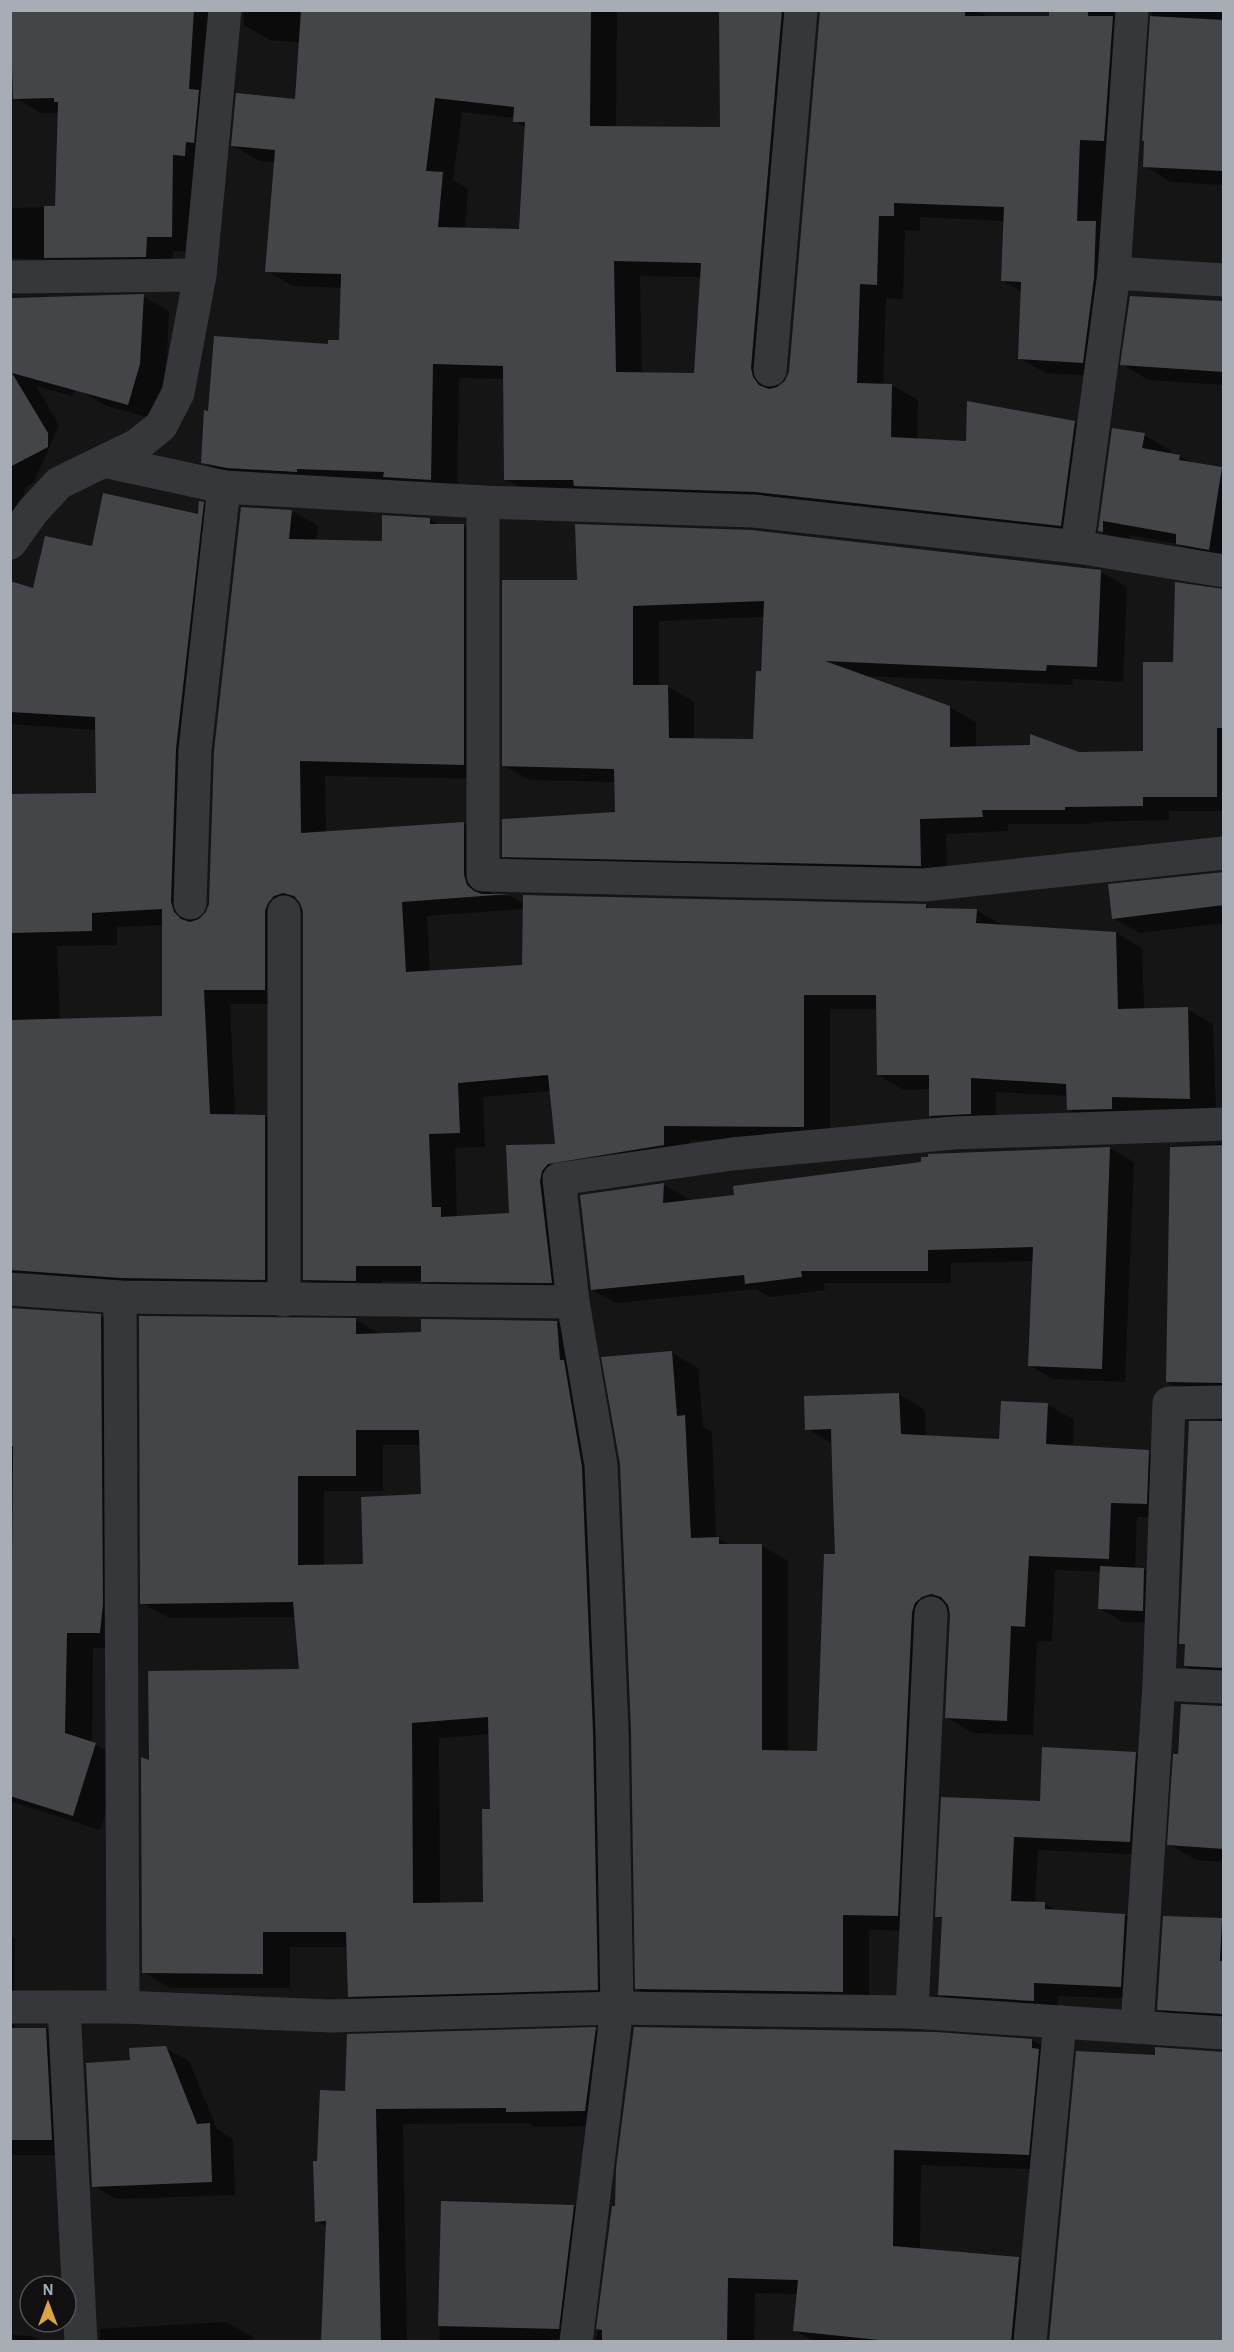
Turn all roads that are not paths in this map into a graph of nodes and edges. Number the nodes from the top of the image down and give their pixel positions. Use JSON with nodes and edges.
{"nodes":[{"id":1,"x":225,"y":10,"type":"edge"},
{"id":2,"x":801,"y":10,"type":"edge"},
{"id":3,"x":1132,"y":10,"type":"edge"},
{"id":4,"x":1114,"y":273,"type":"junction"},
{"id":5,"x":200,"y":275,"type":"junction"},
{"id":6,"x":10,"y":277,"type":"edge"},
{"id":7,"x":1224,"y":280,"type":"edge"},
{"id":8,"x":770,"y":370,"type":"dead end"},
{"id":9,"x":104,"y":461,"type":"junction"},
{"id":10,"x":224,"y":487,"type":"junction"},
{"id":11,"x":483,"y":502,"type":"junction"},
{"id":12,"x":10,"y":543,"type":"edge"},
{"id":13,"x":1077,"y":547,"type":"junction"},
{"id":14,"x":1224,"y":571,"type":"edge"},
{"id":15,"x":1224,"y":853,"type":"edge"},
{"id":16,"x":190,"y":903,"type":"dead end"},
{"id":17,"x":284,"y":912,"type":"dead end"},
{"id":18,"x":1224,"y":1125,"type":"edge"},
{"id":19,"x":10,"y":1289,"type":"edge"},
{"id":20,"x":120,"y":1297,"type":"junction"},
{"id":21,"x":284,"y":1299,"type":"junction"},
{"id":22,"x":573,"y":1302,"type":"junction"},
{"id":23,"x":1224,"y":1402,"type":"edge"},
{"id":24,"x":931,"y":1613,"type":"dead end"},
{"id":25,"x":1159,"y":1684,"type":"junction"},
{"id":26,"x":1224,"y":1687,"type":"edge"},
{"id":27,"x":10,"y":2007,"type":"edge"},
{"id":28,"x":63,"y":2007,"type":"junction"},
{"id":29,"x":123,"y":2007,"type":"junction"},
{"id":30,"x":617,"y":2007,"type":"junction"},
{"id":31,"x":912,"y":2012,"type":"junction"},
{"id":32,"x":1060,"y":2022,"type":"junction"},
{"id":33,"x":1137,"y":2027,"type":"junction"},
{"id":34,"x":1224,"y":2033,"type":"edge"},
{"id":35,"x":81,"y":2342,"type":"edge"},
{"id":36,"x":576,"y":2342,"type":"edge"},
{"id":37,"x":1030,"y":2342,"type":"edge"}],
"edges":[{"from":1,"to":5,"type":"street"},
{"from":2,"to":8,"type":"street"},
{"from":3,"to":4,"type":"street"},
{"from":4,"to":7,"type":"street"},
{"from":4,"to":13,"type":"street"},
{"from":5,"to":6,"type":"street"},
{"from":5,"to":9,"type":"street"},
{"from":9,"to":10,"type":"street"},
{"from":9,"to":12,"type":"street"},
{"from":10,"to":11,"type":"street"},
{"from":10,"to":16,"type":"street"},
{"from":11,"to":13,"type":"street"},
{"from":11,"to":15,"type":"street"},
{"from":13,"to":14,"type":"street"},
{"from":17,"to":21,"type":"street"},
{"from":18,"to":22,"type":"street"},
{"from":19,"to":20,"type":"street"},
{"from":20,"to":21,"type":"street"},
{"from":20,"to":29,"type":"street"},
{"from":21,"to":22,"type":"street"},
{"from":22,"to":30,"type":"street"},
{"from":23,"to":25,"type":"street"},
{"from":24,"to":31,"type":"street"},
{"from":25,"to":26,"type":"street"},
{"from":25,"to":33,"type":"street"},
{"from":27,"to":28,"type":"street"},
{"from":28,"to":29,"type":"street"},
{"from":28,"to":35,"type":"street"},
{"from":29,"to":30,"type":"street"},
{"from":30,"to":31,"type":"street"},
{"from":30,"to":36,"type":"street"},
{"from":31,"to":32,"type":"street"},
{"from":32,"to":33,"type":"street"},
{"from":32,"to":37,"type":"street"},
{"from":33,"to":34,"type":"street"}]}
